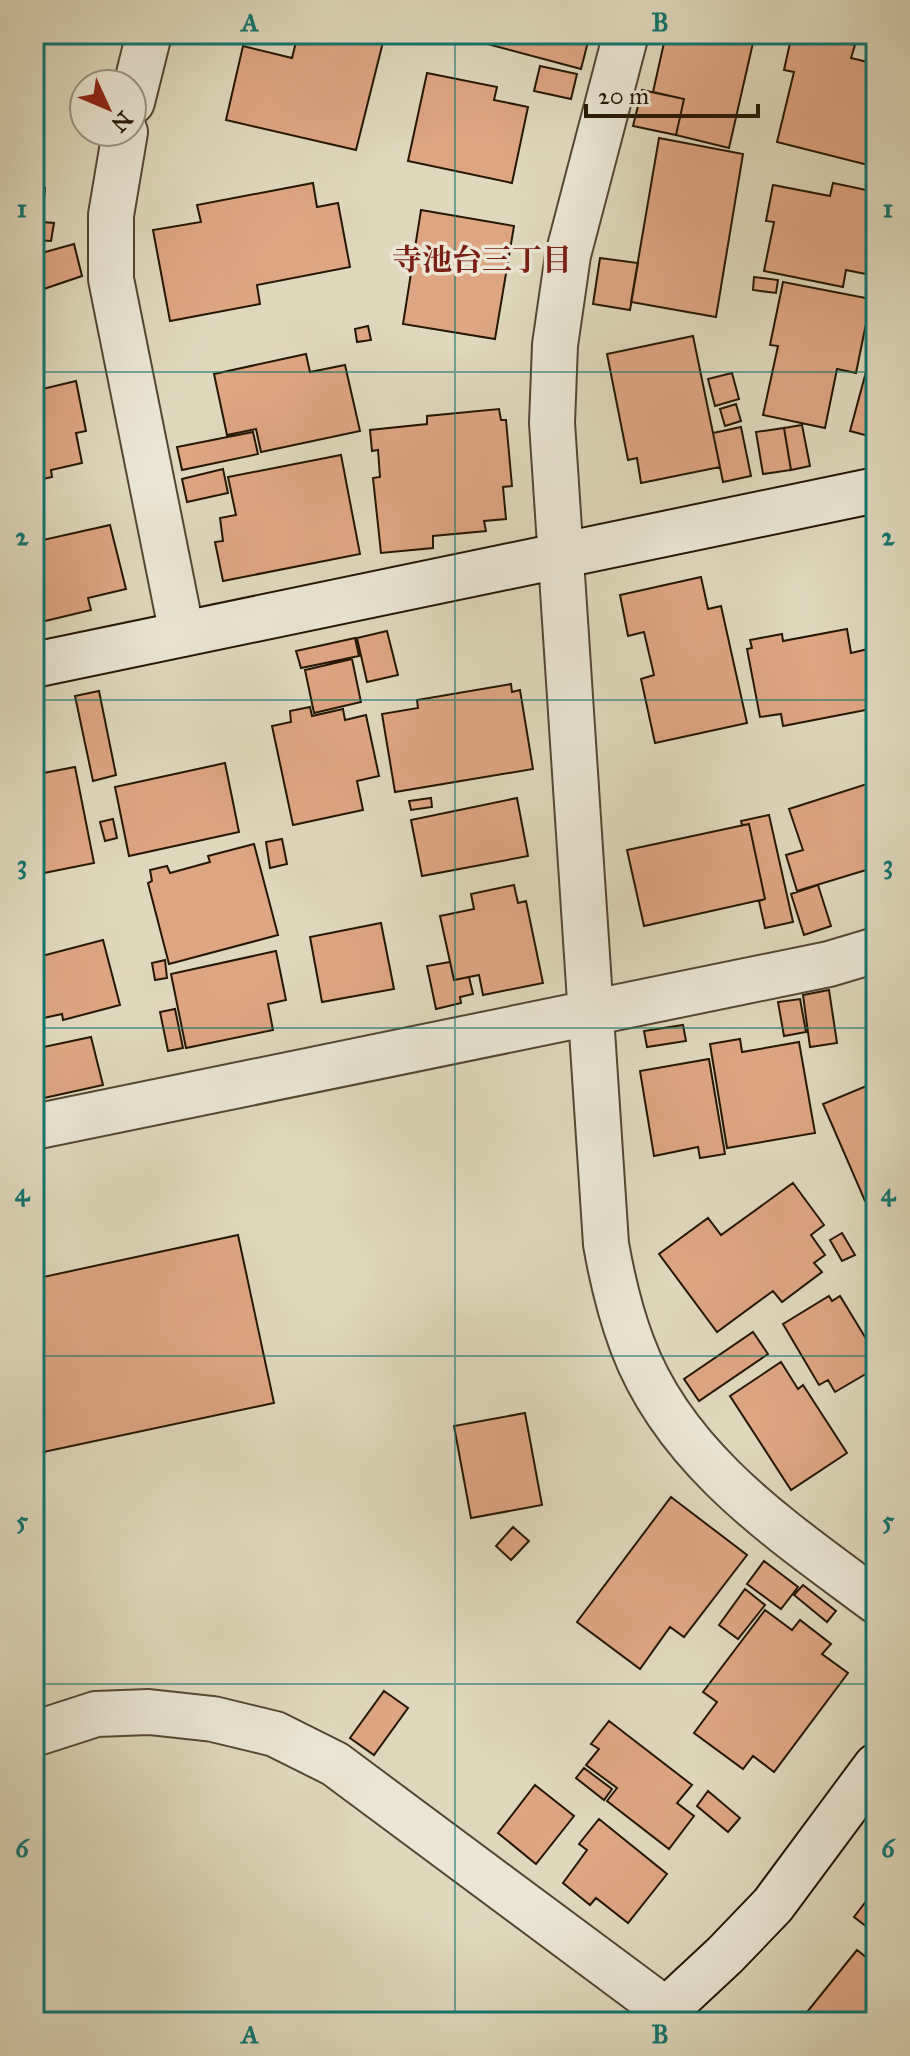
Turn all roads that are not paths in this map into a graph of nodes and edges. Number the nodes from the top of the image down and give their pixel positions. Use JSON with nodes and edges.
{"nodes":[{"id":1,"x":149,"y":34,"type":"edge"},
{"id":2,"x":626,"y":34,"type":"edge"},
{"id":3,"x":140,"y":68,"type":"edge"},
{"id":4,"x":122,"y":148,"type":"edge"},
{"id":5,"x":876,"y":490,"type":"edge"},
{"id":6,"x":561,"y":556,"type":"junction"},
{"id":7,"x":182,"y":634,"type":"junction"},
{"id":8,"x":34,"y":665,"type":"edge"},
{"id":9,"x":876,"y":950,"type":"edge"},
{"id":10,"x":590,"y":1013,"type":"junction"},
{"id":11,"x":34,"y":1127,"type":"edge"},
{"id":12,"x":876,"y":1601,"type":"edge"},
{"id":13,"x":34,"y":1734,"type":"edge"},
{"id":14,"x":876,"y":1766,"type":"edge"},
{"id":15,"x":660,"y":2016,"type":"edge"}],
"edges":[{"from":1,"to":3,"type":"street"},
{"from":2,"to":6,"type":"street"},
{"from":4,"to":7,"type":"street"},
{"from":5,"to":6,"type":"street"},
{"from":6,"to":7,"type":"street"},
{"from":6,"to":10,"type":"street"},
{"from":7,"to":8,"type":"street"},
{"from":9,"to":10,"type":"street"},
{"from":10,"to":11,"type":"street"},
{"from":10,"to":12,"type":"street"},
{"from":13,"to":15,"type":"street"},
{"from":14,"to":15,"type":"street"}]}
